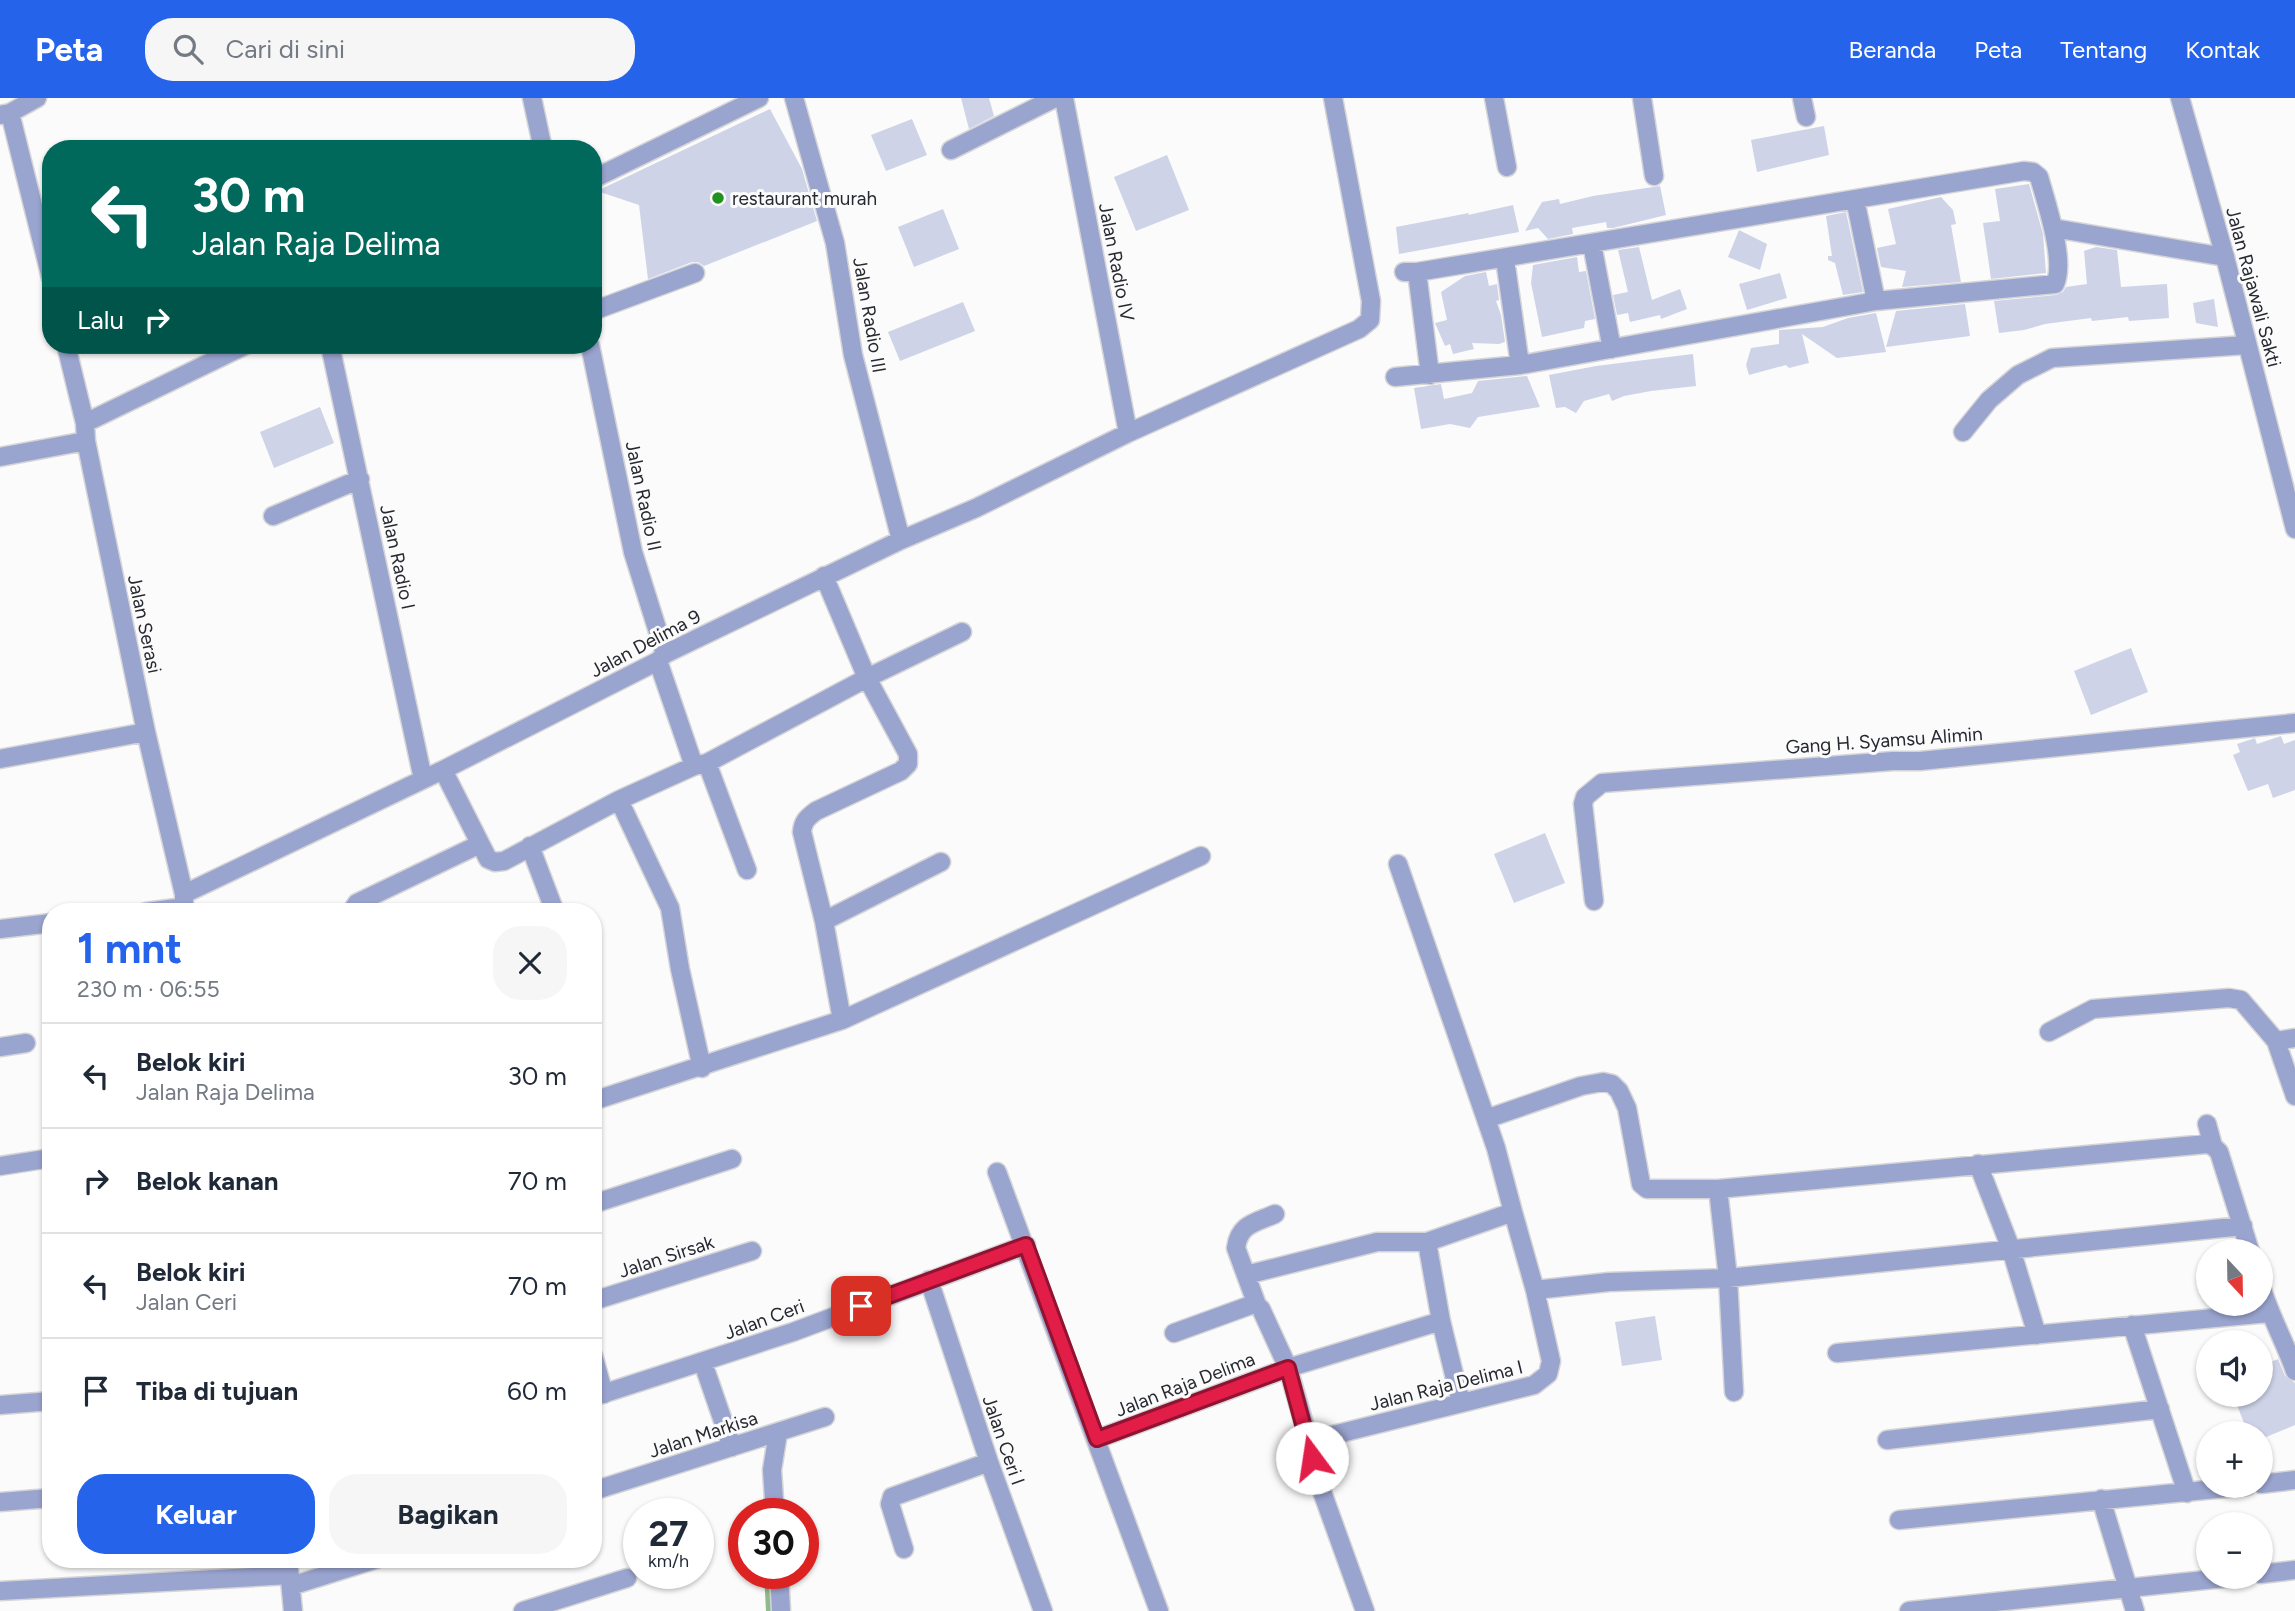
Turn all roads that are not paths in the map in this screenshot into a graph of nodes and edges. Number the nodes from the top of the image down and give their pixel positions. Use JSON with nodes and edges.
{"nodes":[{"id":1,"x":37,"y":98,"type":"edge"},
{"id":2,"x":759,"y":98,"type":"edge"},
{"id":3,"x":793,"y":98,"type":"edge"},
{"id":4,"x":1055,"y":98,"type":"edge"},
{"id":5,"x":1064,"y":98,"type":"edge"},
{"id":6,"x":1333,"y":98,"type":"edge"},
{"id":7,"x":1494,"y":98,"type":"edge"},
{"id":8,"x":1642,"y":98,"type":"edge"},
{"id":9,"x":1802,"y":98,"type":"edge"},
{"id":10,"x":2180,"y":98,"type":"edge"},
{"id":11,"x":536,"y":100,"type":"edge"},
{"id":12,"x":5,"y":114,"type":"edge"},
{"id":13,"x":1806,"y":117,"type":"dead end"},
{"id":14,"x":542,"y":140,"type":"edge"},
{"id":15,"x":951,"y":150,"type":"dead end"},
{"id":16,"x":1507,"y":167,"type":"dead end"},
{"id":17,"x":602,"y":175,"type":"edge"},
{"id":18,"x":1654,"y":176,"type":"dead end"},
{"id":19,"x":1855,"y":199,"type":"junction"},
{"id":20,"x":2053,"y":228,"type":"junction"},
{"id":21,"x":1592,"y":244,"type":"junction"},
{"id":22,"x":42,"y":247,"type":"edge"},
{"id":23,"x":2225,"y":257,"type":"junction"},
{"id":24,"x":1505,"y":259,"type":"junction"},
{"id":25,"x":695,"y":273,"type":"dead end"},
{"id":26,"x":1877,"y":301,"type":"junction"},
{"id":27,"x":602,"y":308,"type":"edge"},
{"id":28,"x":2248,"y":345,"type":"junction"},
{"id":29,"x":1612,"y":349,"type":"junction"},
{"id":30,"x":68,"y":354,"type":"edge"},
{"id":31,"x":229,"y":354,"type":"edge"},
{"id":32,"x":332,"y":354,"type":"edge"},
{"id":33,"x":592,"y":354,"type":"edge"},
{"id":34,"x":1520,"y":365,"type":"junction"},
{"id":35,"x":1430,"y":375,"type":"junction"},
{"id":36,"x":1395,"y":377,"type":"dead end"},
{"id":37,"x":85,"y":432,"type":"junction"},
{"id":38,"x":1963,"y":432,"type":"dead end"},
{"id":39,"x":1128,"y":433,"type":"junction"},
{"id":40,"x":0,"y":457,"type":"edge"},
{"id":41,"x":360,"y":479,"type":"junction"},
{"id":42,"x":274,"y":516,"type":"dead end"},
{"id":43,"x":2295,"y":528,"type":"edge"},
{"id":44,"x":901,"y":540,"type":"junction"},
{"id":45,"x":824,"y":576,"type":"junction"},
{"id":46,"x":962,"y":632,"type":"dead end"},
{"id":47,"x":662,"y":658,"type":"junction"},
{"id":48,"x":867,"y":678,"type":"junction"},
{"id":49,"x":2295,"y":723,"type":"edge"},
{"id":50,"x":146,"y":732,"type":"junction"},
{"id":51,"x":0,"y":759,"type":"edge"},
{"id":52,"x":701,"y":764,"type":"junction"},
{"id":53,"x":443,"y":769,"type":"junction"},
{"id":54,"x":423,"y":779,"type":"junction"},
{"id":55,"x":619,"y":800,"type":"junction"},
{"id":56,"x":480,"y":844,"type":"junction"},
{"id":57,"x":530,"y":846,"type":"junction"},
{"id":58,"x":1201,"y":856,"type":"dead end"},
{"id":59,"x":941,"y":862,"type":"dead end"},
{"id":60,"x":1398,"y":864,"type":"dead end"},
{"id":61,"x":747,"y":870,"type":"dead end"},
{"id":62,"x":1594,"y":901,"type":"dead end"},
{"id":63,"x":184,"y":903,"type":"edge"},
{"id":64,"x":186,"y":903,"type":"edge"},
{"id":65,"x":357,"y":903,"type":"edge"},
{"id":66,"x":552,"y":903,"type":"edge"},
{"id":67,"x":824,"y":921,"type":"junction"},
{"id":68,"x":42,"y":924,"type":"edge"},
{"id":69,"x":0,"y":929,"type":"edge"},
{"id":70,"x":842,"y":1020,"type":"junction"},
{"id":71,"x":2049,"y":1031,"type":"dead end"},
{"id":72,"x":2295,"y":1038,"type":"edge"},
{"id":73,"x":2276,"y":1041,"type":"junction"},
{"id":74,"x":26,"y":1043,"type":"dead end"},
{"id":75,"x":0,"y":1047,"type":"edge"},
{"id":76,"x":702,"y":1068,"type":"junction"},
{"id":77,"x":2295,"y":1096,"type":"edge"},
{"id":78,"x":602,"y":1098,"type":"edge"},
{"id":79,"x":1486,"y":1119,"type":"junction"},
{"id":80,"x":2207,"y":1124,"type":"dead end"},
{"id":81,"x":2213,"y":1146,"type":"junction"},
{"id":82,"x":42,"y":1159,"type":"edge"},
{"id":83,"x":732,"y":1159,"type":"dead end"},
{"id":84,"x":1978,"y":1164,"type":"junction"},
{"id":85,"x":0,"y":1166,"type":"edge"},
{"id":86,"x":997,"y":1172,"type":"dead end"},
{"id":87,"x":1718,"y":1189,"type":"junction"},
{"id":88,"x":602,"y":1201,"type":"edge"},
{"id":89,"x":1513,"y":1212,"type":"junction"},
{"id":90,"x":1275,"y":1214,"type":"dead end"},
{"id":91,"x":2243,"y":1226,"type":"junction"},
{"id":92,"x":2247,"y":1239,"type":"edge"},
{"id":93,"x":1427,"y":1242,"type":"junction"},
{"id":94,"x":1026,"y":1245,"type":"junction"},
{"id":95,"x":2011,"y":1249,"type":"junction"},
{"id":96,"x":752,"y":1251,"type":"dead end"},
{"id":97,"x":1246,"y":1275,"type":"junction"},
{"id":98,"x":1728,"y":1278,"type":"junction"},
{"id":99,"x":929,"y":1280,"type":"junction"},
{"id":100,"x":1535,"y":1290,"type":"junction"},
{"id":101,"x":602,"y":1298,"type":"edge"},
{"id":102,"x":1257,"y":1305,"type":"junction"},
{"id":103,"x":2235,"y":1316,"type":"edge"},
{"id":104,"x":2271,"y":1316,"type":"edge"},
{"id":105,"x":1441,"y":1321,"type":"junction"},
{"id":106,"x":2132,"y":1325,"type":"junction"},
{"id":107,"x":1174,"y":1333,"type":"dead end"},
{"id":108,"x":2037,"y":1335,"type":"junction"},
{"id":109,"x":1837,"y":1353,"type":"dead end"},
{"id":110,"x":703,"y":1363,"type":"junction"},
{"id":111,"x":1288,"y":1368,"type":"junction"},
{"id":112,"x":2295,"y":1371,"type":"edge"},
{"id":113,"x":1734,"y":1392,"type":"dead end"},
{"id":114,"x":602,"y":1395,"type":"edge"},
{"id":115,"x":42,"y":1402,"type":"edge"},
{"id":116,"x":1461,"y":1403,"type":"junction"},
{"id":117,"x":0,"y":1405,"type":"edge"},
{"id":118,"x":2160,"y":1409,"type":"junction"},
{"id":119,"x":825,"y":1417,"type":"dead end"},
{"id":120,"x":778,"y":1433,"type":"junction"},
{"id":121,"x":1097,"y":1439,"type":"junction"},
{"id":122,"x":1887,"y":1440,"type":"dead end"},
{"id":123,"x":1309,"y":1441,"type":"junction"},
{"id":124,"x":732,"y":1447,"type":"junction"},
{"id":125,"x":989,"y":1462,"type":"junction"},
{"id":126,"x":2295,"y":1480,"type":"edge"},
{"id":127,"x":2273,"y":1483,"type":"edge"},
{"id":128,"x":602,"y":1488,"type":"edge"},
{"id":129,"x":2196,"y":1492,"type":"edge"},
{"id":130,"x":2187,"y":1493,"type":"junction"},
{"id":131,"x":774,"y":1498,"type":"edge"},
{"id":132,"x":42,"y":1499,"type":"edge"},
{"id":133,"x":2101,"y":1499,"type":"junction"},
{"id":134,"x":0,"y":1502,"type":"edge"},
{"id":135,"x":1899,"y":1520,"type":"dead end"},
{"id":136,"x":904,"y":1549,"type":"dead end"},
{"id":137,"x":321,"y":1568,"type":"edge"},
{"id":138,"x":2295,"y":1570,"type":"edge"},
{"id":139,"x":290,"y":1573,"type":"edge"},
{"id":140,"x":2273,"y":1573,"type":"edge"},
{"id":141,"x":623,"y":1579,"type":"edge"},
{"id":142,"x":2196,"y":1581,"type":"edge"},
{"id":143,"x":2129,"y":1588,"type":"junction"},
{"id":144,"x":780,"y":1589,"type":"edge"},
{"id":145,"x":0,"y":1591,"type":"edge"},
{"id":146,"x":293,"y":1611,"type":"edge"},
{"id":147,"x":523,"y":1611,"type":"edge"},
{"id":148,"x":781,"y":1611,"type":"edge"},
{"id":149,"x":1043,"y":1611,"type":"edge"},
{"id":150,"x":1159,"y":1611,"type":"edge"},
{"id":151,"x":1364,"y":1611,"type":"edge"},
{"id":152,"x":1909,"y":1611,"type":"edge"},
{"id":153,"x":2135,"y":1611,"type":"edge"}],
"edges":[{"from":1,"to":12,"type":"street"},
{"from":2,"to":17,"type":"street"},
{"from":3,"to":44,"type":"street","name":"Jalan Radio III"},
{"from":4,"to":15,"type":"street"},
{"from":5,"to":39,"type":"street","name":"Jalan Radio IV"},
{"from":6,"to":39,"type":"street","name":"Jalan Delima 9"},
{"from":7,"to":16,"type":"street"},
{"from":8,"to":18,"type":"street"},
{"from":9,"to":13,"type":"street"},
{"from":10,"to":23,"type":"street","name":"Jalan Rajawali Sakti"},
{"from":11,"to":14,"type":"street"},
{"from":12,"to":22,"type":"street"},
{"from":19,"to":20,"type":"street"},
{"from":19,"to":21,"type":"street"},
{"from":19,"to":26,"type":"street"},
{"from":20,"to":23,"type":"street"},
{"from":20,"to":26,"type":"street"},
{"from":21,"to":24,"type":"street"},
{"from":21,"to":29,"type":"street"},
{"from":23,"to":28,"type":"street","name":"Jalan Rajawali Sakti"},
{"from":24,"to":34,"type":"street"},
{"from":24,"to":35,"type":"street"},
{"from":25,"to":27,"type":"street"},
{"from":26,"to":29,"type":"street"},
{"from":28,"to":38,"type":"street"},
{"from":28,"to":43,"type":"street","name":"Jalan Rajawali Sakti"},
{"from":29,"to":34,"type":"street"},
{"from":30,"to":37,"type":"street","name":"Jalan Serasi"},
{"from":31,"to":37,"type":"street"},
{"from":32,"to":41,"type":"street","name":"Jalan Radio I"},
{"from":33,"to":47,"type":"street","name":"Jalan Radio II"},
{"from":34,"to":35,"type":"street"},
{"from":35,"to":36,"type":"street"},
{"from":37,"to":40,"type":"street"},
{"from":37,"to":50,"type":"street","name":"Jalan Serasi"},
{"from":39,"to":44,"type":"street","name":"Jalan Delima 9"},
{"from":41,"to":42,"type":"street"},
{"from":41,"to":54,"type":"street","name":"Jalan Radio I"},
{"from":44,"to":45,"type":"street","name":"Jalan Delima 9"},
{"from":45,"to":47,"type":"street","name":"Jalan Delima 9"},
{"from":45,"to":48,"type":"street"},
{"from":46,"to":48,"type":"street"},
{"from":47,"to":52,"type":"street","name":"Jalan Radio II"},
{"from":47,"to":53,"type":"street","name":"Jalan Delima 9"},
{"from":48,"to":52,"type":"street"},
{"from":48,"to":67,"type":"street"},
{"from":49,"to":62,"type":"street","name":"Gang H. Syamsu Alimin"},
{"from":50,"to":51,"type":"street"},
{"from":50,"to":63,"type":"street","name":"Jalan Serasi"},
{"from":52,"to":55,"type":"street"},
{"from":52,"to":61,"type":"street","name":"Jalan Radio II"},
{"from":53,"to":54,"type":"street","name":"Jalan Delima 9"},
{"from":53,"to":56,"type":"street"},
{"from":54,"to":64,"type":"street","name":"Jalan Delima 9"},
{"from":55,"to":57,"type":"street"},
{"from":55,"to":76,"type":"street"},
{"from":56,"to":57,"type":"street"},
{"from":56,"to":65,"type":"street"},
{"from":57,"to":66,"type":"street"},
{"from":58,"to":70,"type":"street"},
{"from":59,"to":67,"type":"street"},
{"from":60,"to":79,"type":"street"},
{"from":67,"to":70,"type":"street"},
{"from":68,"to":69,"type":"street"},
{"from":70,"to":76,"type":"street"},
{"from":71,"to":73,"type":"street"},
{"from":72,"to":73,"type":"street"},
{"from":73,"to":77,"type":"street"},
{"from":74,"to":75,"type":"street"},
{"from":76,"to":78,"type":"street"},
{"from":79,"to":87,"type":"street"},
{"from":79,"to":89,"type":"street"},
{"from":80,"to":81,"type":"street"},
{"from":81,"to":84,"type":"street"},
{"from":81,"to":91,"type":"street"},
{"from":82,"to":85,"type":"street"},
{"from":83,"to":88,"type":"street"},
{"from":84,"to":87,"type":"street"},
{"from":84,"to":95,"type":"street"},
{"from":86,"to":94,"type":"street"},
{"from":87,"to":98,"type":"street"},
{"from":89,"to":93,"type":"street"},
{"from":89,"to":100,"type":"street"},
{"from":90,"to":97,"type":"street"},
{"from":91,"to":92,"type":"street"},
{"from":91,"to":95,"type":"street"},
{"from":93,"to":97,"type":"street"},
{"from":93,"to":105,"type":"street"},
{"from":94,"to":99,"type":"street","name":"Jalan Ceri"},
{"from":94,"to":121,"type":"street"},
{"from":95,"to":98,"type":"street"},
{"from":95,"to":108,"type":"street"},
{"from":96,"to":101,"type":"street","name":"Jalan Sirsak"},
{"from":97,"to":102,"type":"street"},
{"from":98,"to":100,"type":"street"},
{"from":98,"to":113,"type":"street"},
{"from":99,"to":110,"type":"street","name":"Jalan Ceri"},
{"from":99,"to":125,"type":"street","name":"Jalan Ceri I"},
{"from":100,"to":116,"type":"street","name":"Jalan Raja Delima I"},
{"from":102,"to":107,"type":"street"},
{"from":102,"to":111,"type":"street"},
{"from":103,"to":106,"type":"street"},
{"from":104,"to":112,"type":"street"},
{"from":105,"to":111,"type":"street","name":"Jalan Raja Delima"},
{"from":105,"to":116,"type":"street"},
{"from":106,"to":108,"type":"street"},
{"from":106,"to":118,"type":"street"},
{"from":108,"to":109,"type":"street"},
{"from":110,"to":114,"type":"street","name":"Jalan Ceri"},
{"from":110,"to":124,"type":"street"},
{"from":111,"to":121,"type":"street","name":"Jalan Raja Delima"},
{"from":111,"to":123,"type":"street"},
{"from":115,"to":117,"type":"street"},
{"from":116,"to":123,"type":"street","name":"Jalan Raja Delima I"},
{"from":118,"to":122,"type":"street"},
{"from":118,"to":130,"type":"street"},
{"from":119,"to":120,"type":"street","name":"Jalan Markisa"},
{"from":120,"to":124,"type":"street","name":"Jalan Markisa"},
{"from":120,"to":131,"type":"street"},
{"from":121,"to":150,"type":"street"},
{"from":123,"to":151,"type":"street"},
{"from":124,"to":128,"type":"street","name":"Jalan Markisa"},
{"from":125,"to":136,"type":"street"},
{"from":125,"to":149,"type":"street","name":"Jalan Ceri I"},
{"from":126,"to":127,"type":"street"},
{"from":129,"to":130,"type":"street"},
{"from":130,"to":133,"type":"street"},
{"from":132,"to":134,"type":"street"},
{"from":133,"to":135,"type":"street"},
{"from":133,"to":143,"type":"street"},
{"from":137,"to":139,"type":"street"},
{"from":138,"to":140,"type":"street"},
{"from":139,"to":145,"type":"street"},
{"from":139,"to":146,"type":"street"},
{"from":141,"to":147,"type":"street"},
{"from":142,"to":143,"type":"street"},
{"from":143,"to":152,"type":"street"},
{"from":143,"to":153,"type":"street"},
{"from":144,"to":148,"type":"street"}]}
